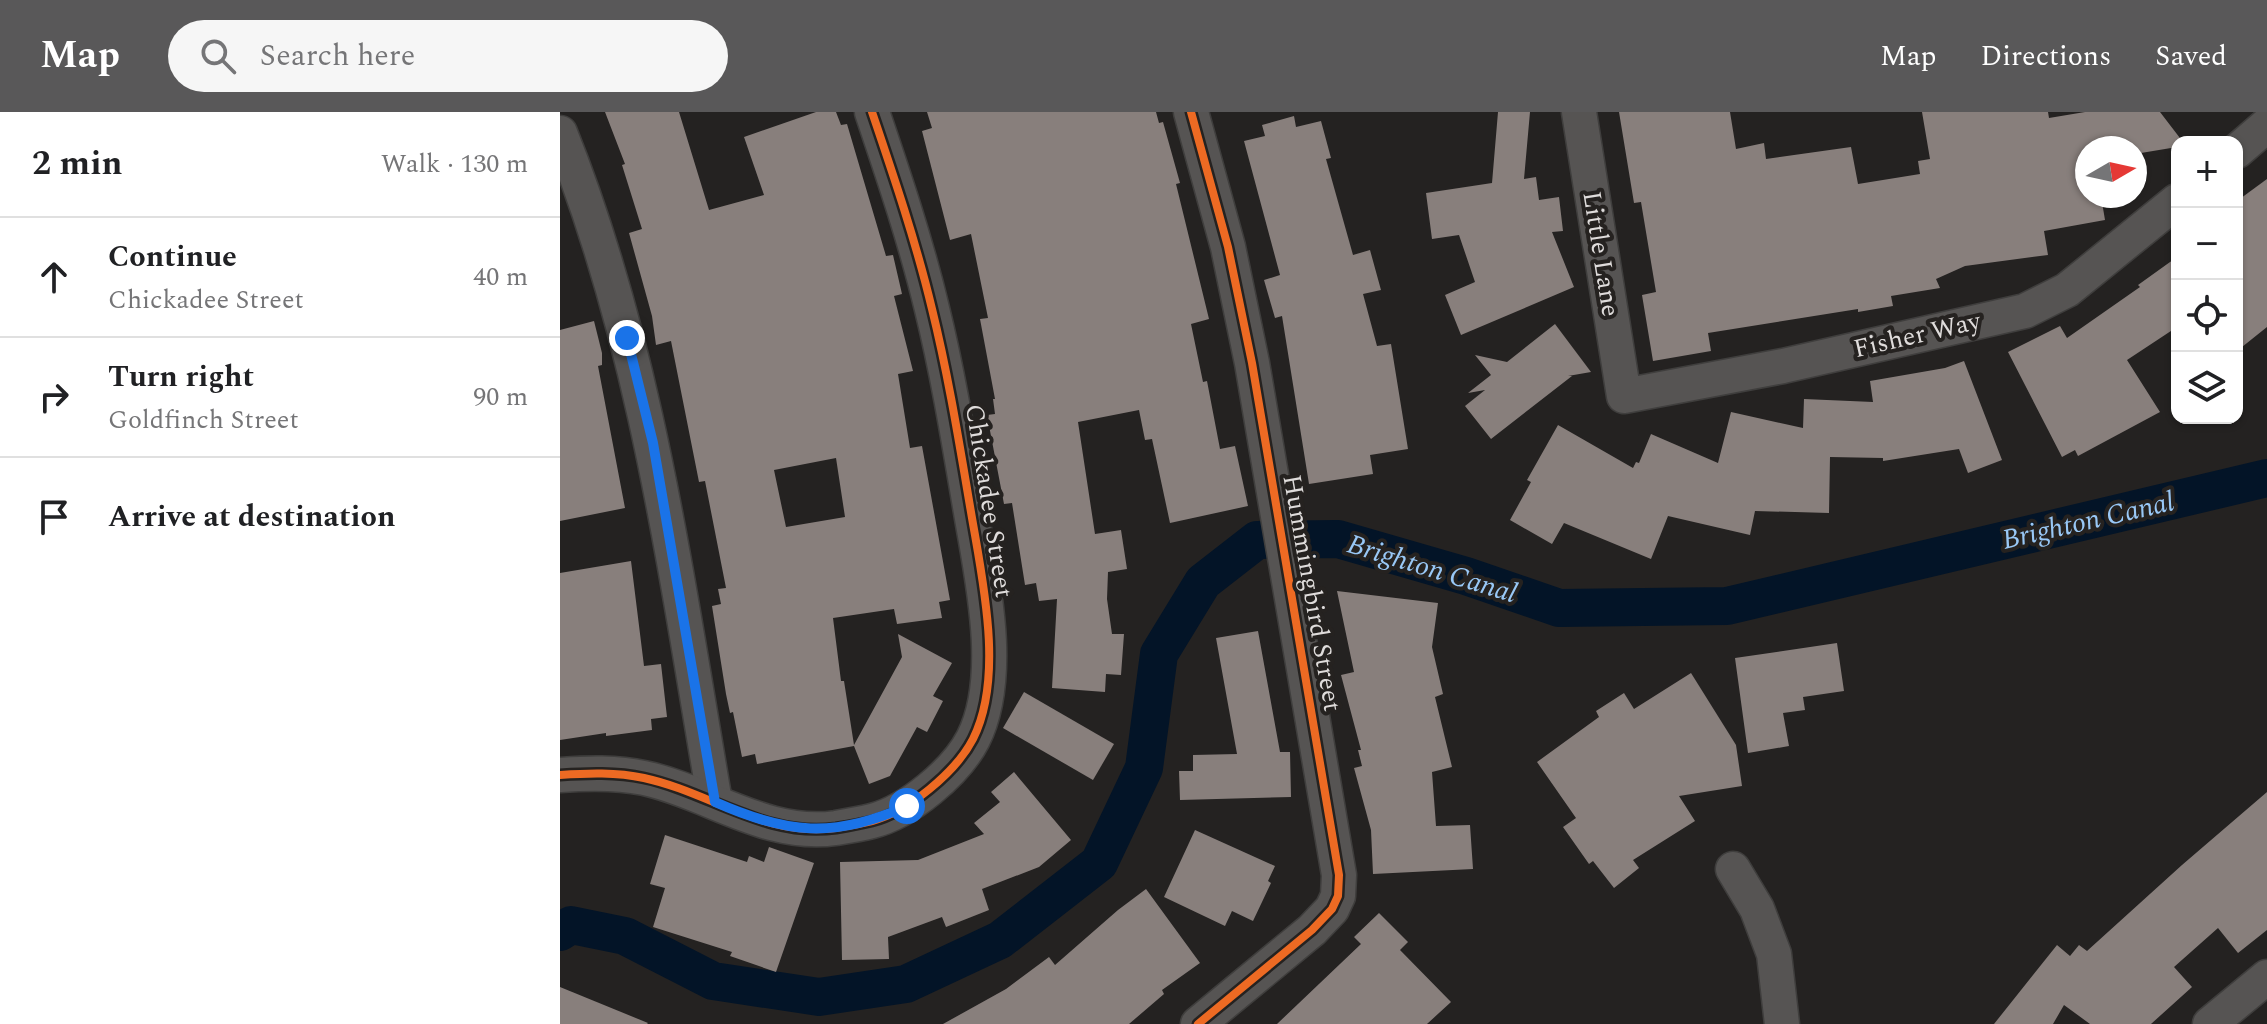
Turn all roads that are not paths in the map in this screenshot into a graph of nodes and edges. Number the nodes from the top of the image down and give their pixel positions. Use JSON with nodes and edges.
{"nodes":[{"id":1,"x":872,"y":112,"type":"edge"},
{"id":2,"x":1191,"y":112,"type":"edge"},
{"id":3,"x":1579,"y":112,"type":"edge"},
{"id":4,"x":2267,"y":125,"type":"edge"},
{"id":5,"x":560,"y":133,"type":"edge"},
{"id":6,"x":2243,"y":146,"type":"edge"},
{"id":7,"x":2171,"y":206,"type":"edge"},
{"id":8,"x":1624,"y":396,"type":"joint"},
{"id":9,"x":560,"y":775,"type":"edge"},
{"id":10,"x":715,"y":802,"type":"junction"},
{"id":11,"x":1733,"y":869,"type":"dead end"},
{"id":12,"x":2267,"y":977,"type":"edge"},
{"id":13,"x":1198,"y":1024,"type":"edge"},
{"id":14,"x":1782,"y":1024,"type":"edge"},
{"id":15,"x":2210,"y":1024,"type":"edge"}],
"edges":[{"from":1,"to":10,"type":"street","name":"Chickadee Street"},
{"from":2,"to":13,"type":"street","name":"Hummingbird Street"},
{"from":3,"to":8,"type":"street","name":"Little Lane"},
{"from":4,"to":6,"type":"street"},
{"from":5,"to":10,"type":"street"},
{"from":7,"to":8,"type":"street","name":"Fisher Way"},
{"from":9,"to":10,"type":"street","name":"Chickadee Street"},
{"from":11,"to":14,"type":"street"},
{"from":12,"to":15,"type":"street"}]}
